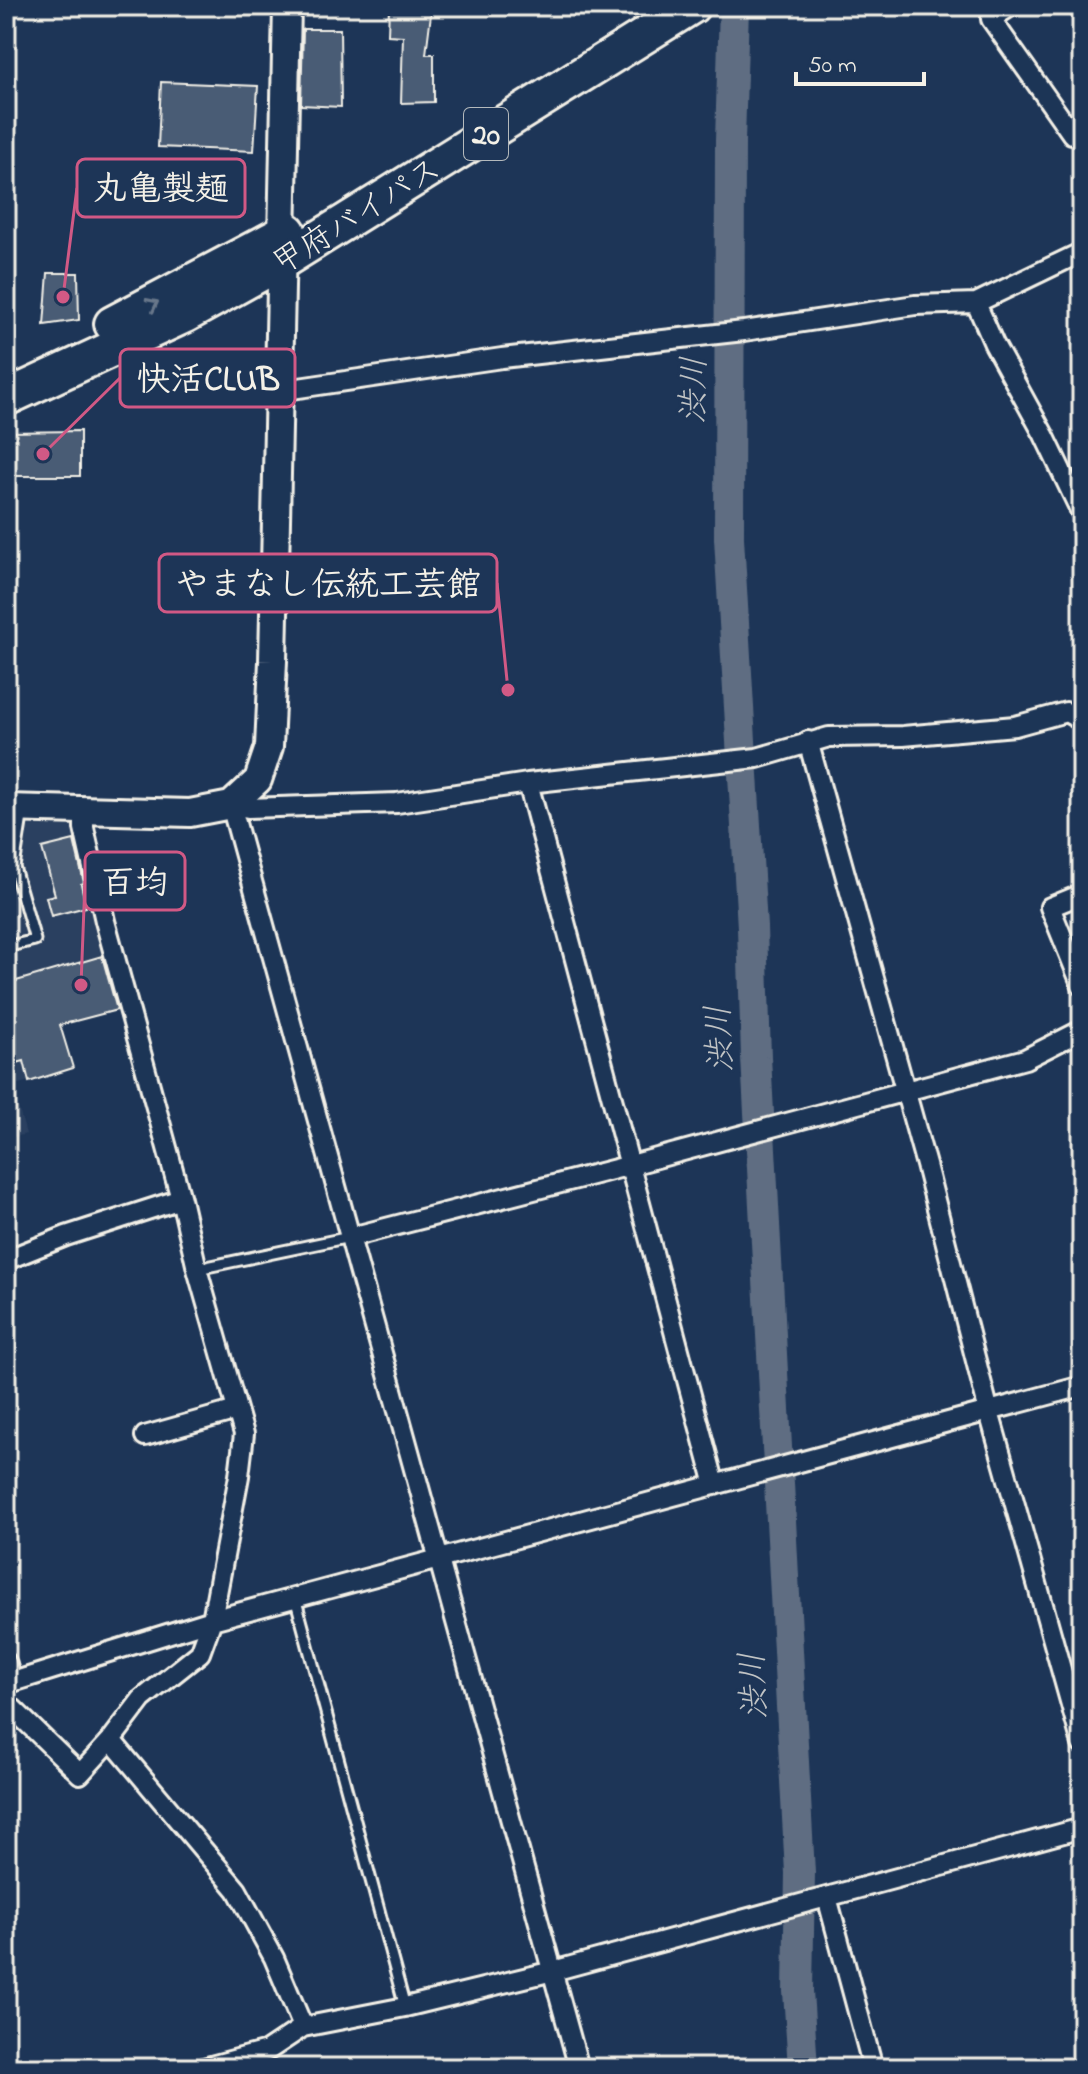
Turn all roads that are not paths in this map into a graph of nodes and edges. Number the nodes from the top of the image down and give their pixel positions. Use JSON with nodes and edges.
{"nodes":[{"id":1,"x":287,"y":6,"type":"edge"},
{"id":2,"x":650,"y":6,"type":"edge"},
{"id":3,"x":692,"y":6,"type":"edge"},
{"id":4,"x":1011,"y":6,"type":"edge"},
{"id":5,"x":1082,"y":125,"type":"edge"},
{"id":6,"x":281,"y":249,"type":"junction"},
{"id":7,"x":1082,"y":252,"type":"edge"},
{"id":8,"x":976,"y":303,"type":"junction"},
{"id":9,"x":6,"y":372,"type":"edge"},
{"id":10,"x":278,"y":391,"type":"junction"},
{"id":11,"x":6,"y":398,"type":"edge"},
{"id":12,"x":1082,"y":514,"type":"edge"},
{"id":13,"x":1082,"y":721,"type":"edge"},
{"id":14,"x":808,"y":741,"type":"junction"},
{"id":15,"x":528,"y":783,"type":"junction"},
{"id":16,"x":231,"y":805,"type":"junction"},
{"id":17,"x":15,"y":809,"type":"edge"},
{"id":18,"x":84,"y":810,"type":"junction"},
{"id":19,"x":10,"y":869,"type":"edge"},
{"id":20,"x":1082,"y":894,"type":"edge"},
{"id":21,"x":6,"y":947,"type":"edge"},
{"id":22,"x":1082,"y":986,"type":"edge"},
{"id":23,"x":1082,"y":1030,"type":"edge"},
{"id":24,"x":903,"y":1090,"type":"junction"},
{"id":25,"x":631,"y":1165,"type":"junction"},
{"id":26,"x":181,"y":1199,"type":"junction"},
{"id":27,"x":351,"y":1237,"type":"junction"},
{"id":28,"x":6,"y":1260,"type":"edge"},
{"id":29,"x":197,"y":1269,"type":"junction"},
{"id":30,"x":1082,"y":1386,"type":"edge"},
{"id":31,"x":237,"y":1410,"type":"junction"},
{"id":32,"x":989,"y":1412,"type":"junction"},
{"id":33,"x":145,"y":1436,"type":"dead end"},
{"id":34,"x":715,"y":1485,"type":"junction"},
{"id":35,"x":441,"y":1558,"type":"junction"},
{"id":36,"x":295,"y":1597,"type":"junction"},
{"id":37,"x":212,"y":1620,"type":"junction"},
{"id":38,"x":6,"y":1662,"type":"edge"},
{"id":39,"x":9,"y":1683,"type":"edge"},
{"id":40,"x":6,"y":1702,"type":"edge"},
{"id":41,"x":111,"y":1740,"type":"junction"},
{"id":42,"x":1082,"y":1744,"type":"edge"},
{"id":43,"x":1082,"y":1828,"type":"edge"},
{"id":44,"x":820,"y":1899,"type":"junction"},
{"id":45,"x":553,"y":1971,"type":"junction"},
{"id":46,"x":405,"y":2007,"type":"junction"},
{"id":47,"x":303,"y":2027,"type":"junction"},
{"id":48,"x":270,"y":2060,"type":"edge"},
{"id":49,"x":203,"y":2068,"type":"edge"},
{"id":50,"x":579,"y":2068,"type":"edge"},
{"id":51,"x":873,"y":2068,"type":"edge"}],
"edges":[{"from":1,"to":6,"type":"main road"},
{"from":2,"to":6,"type":"highway","name":"甲府バイパス","number":"20"},
{"from":3,"to":6,"type":"highway","name":"甲府バイパス","number":"20"},
{"from":4,"to":5,"type":"street"},
{"from":9,"to":6,"type":"highway","name":"甲府バイパス","number":"20","one_way":true},
{"from":6,"to":10,"type":"main road"},
{"from":6,"to":11,"type":"highway","name":"甲府バイパス","number":"20"},
{"from":7,"to":8,"type":"street"},
{"from":8,"to":10,"type":"street"},
{"from":8,"to":12,"type":"street"},
{"from":10,"to":16,"type":"main road"},
{"from":13,"to":14,"type":"street"},
{"from":14,"to":15,"type":"street"},
{"from":14,"to":24,"type":"street"},
{"from":15,"to":16,"type":"street"},
{"from":15,"to":25,"type":"street"},
{"from":16,"to":18,"type":"main road"},
{"from":16,"to":27,"type":"street"},
{"from":17,"to":18,"type":"main road"},
{"from":17,"to":19,"type":"lane"},
{"from":18,"to":26,"type":"street"},
{"from":19,"to":21,"type":"lane"},
{"from":20,"to":22,"type":"street"},
{"from":23,"to":24,"type":"street"},
{"from":24,"to":25,"type":"street"},
{"from":24,"to":32,"type":"street"},
{"from":25,"to":27,"type":"street"},
{"from":25,"to":34,"type":"street"},
{"from":26,"to":28,"type":"street"},
{"from":26,"to":29,"type":"street"},
{"from":27,"to":29,"type":"lane"},
{"from":27,"to":35,"type":"street"},
{"from":29,"to":31,"type":"street"},
{"from":30,"to":32,"type":"street"},
{"from":31,"to":33,"type":"street"},
{"from":31,"to":37,"type":"street"},
{"from":32,"to":34,"type":"street"},
{"from":32,"to":42,"type":"street"},
{"from":34,"to":35,"type":"street"},
{"from":35,"to":36,"type":"street"},
{"from":35,"to":45,"type":"street"},
{"from":36,"to":37,"type":"street"},
{"from":36,"to":46,"type":"lane"},
{"from":37,"to":39,"type":"street"},
{"from":37,"to":41,"type":"street"},
{"from":38,"to":39,"type":"street"},
{"from":40,"to":41,"type":"street"},
{"from":41,"to":47,"type":"street"},
{"from":43,"to":44,"type":"street"},
{"from":44,"to":45,"type":"street"},
{"from":44,"to":51,"type":"street"},
{"from":45,"to":46,"type":"street"},
{"from":45,"to":50,"type":"street"},
{"from":46,"to":47,"type":"street"},
{"from":47,"to":48,"type":"street"},
{"from":48,"to":49,"type":"street"}]}
